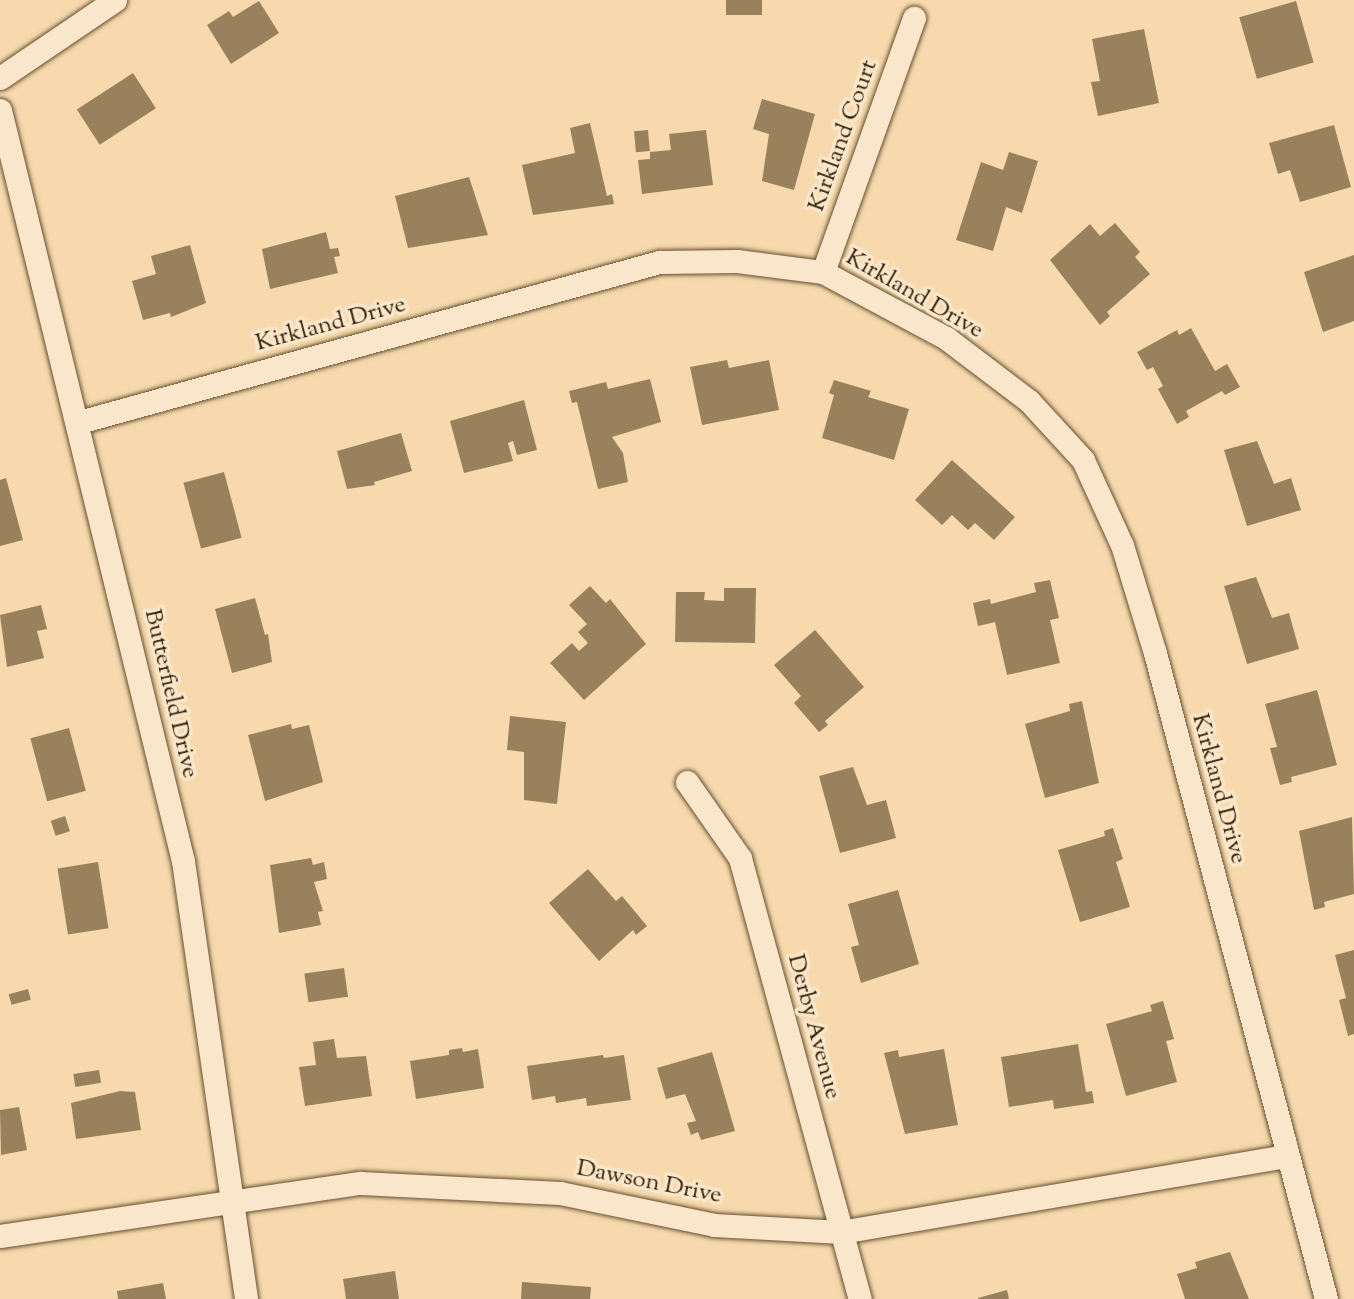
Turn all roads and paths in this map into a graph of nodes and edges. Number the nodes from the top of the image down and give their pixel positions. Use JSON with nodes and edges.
{"nodes":[{"id":1,"x":115,"y":0,"type":"edge"},
{"id":2,"x":914,"y":18,"type":"dead end"},
{"id":3,"x":0,"y":78,"type":"edge"},
{"id":4,"x":0,"y":110,"type":"edge"},
{"id":5,"x":823,"y":272,"type":"junction"},
{"id":6,"x":79,"y":422,"type":"junction"},
{"id":7,"x":687,"y":782,"type":"dead end"},
{"id":8,"x":1286,"y":1156,"type":"junction"},
{"id":9,"x":230,"y":1202,"type":"junction"},
{"id":10,"x":841,"y":1232,"type":"junction"},
{"id":11,"x":0,"y":1236,"type":"edge"},
{"id":12,"x":246,"y":1299,"type":"edge"},
{"id":13,"x":860,"y":1299,"type":"edge"},
{"id":14,"x":1326,"y":1299,"type":"edge"}],
"edges":[{"from":1,"to":3,"type":"street"},
{"from":2,"to":5,"type":"street","name":"Kirkland Court"},
{"from":4,"to":6,"type":"street","name":"Butterfield Drive"},
{"from":5,"to":6,"type":"street","name":"Kirkland Drive"},
{"from":5,"to":8,"type":"street","name":"Kirkland Drive"},
{"from":6,"to":9,"type":"street","name":"Butterfield Drive"},
{"from":7,"to":10,"type":"street","name":"Derby Avenue"},
{"from":8,"to":10,"type":"street","name":"Dawson Drive"},
{"from":8,"to":14,"type":"street","name":"Kirkland Drive"},
{"from":9,"to":10,"type":"street","name":"Dawson Drive"},
{"from":9,"to":11,"type":"street","name":"Dawson Drive"},
{"from":9,"to":12,"type":"street","name":"Butterfield Drive"},
{"from":10,"to":13,"type":"street","name":"Derby Avenue"}]}
